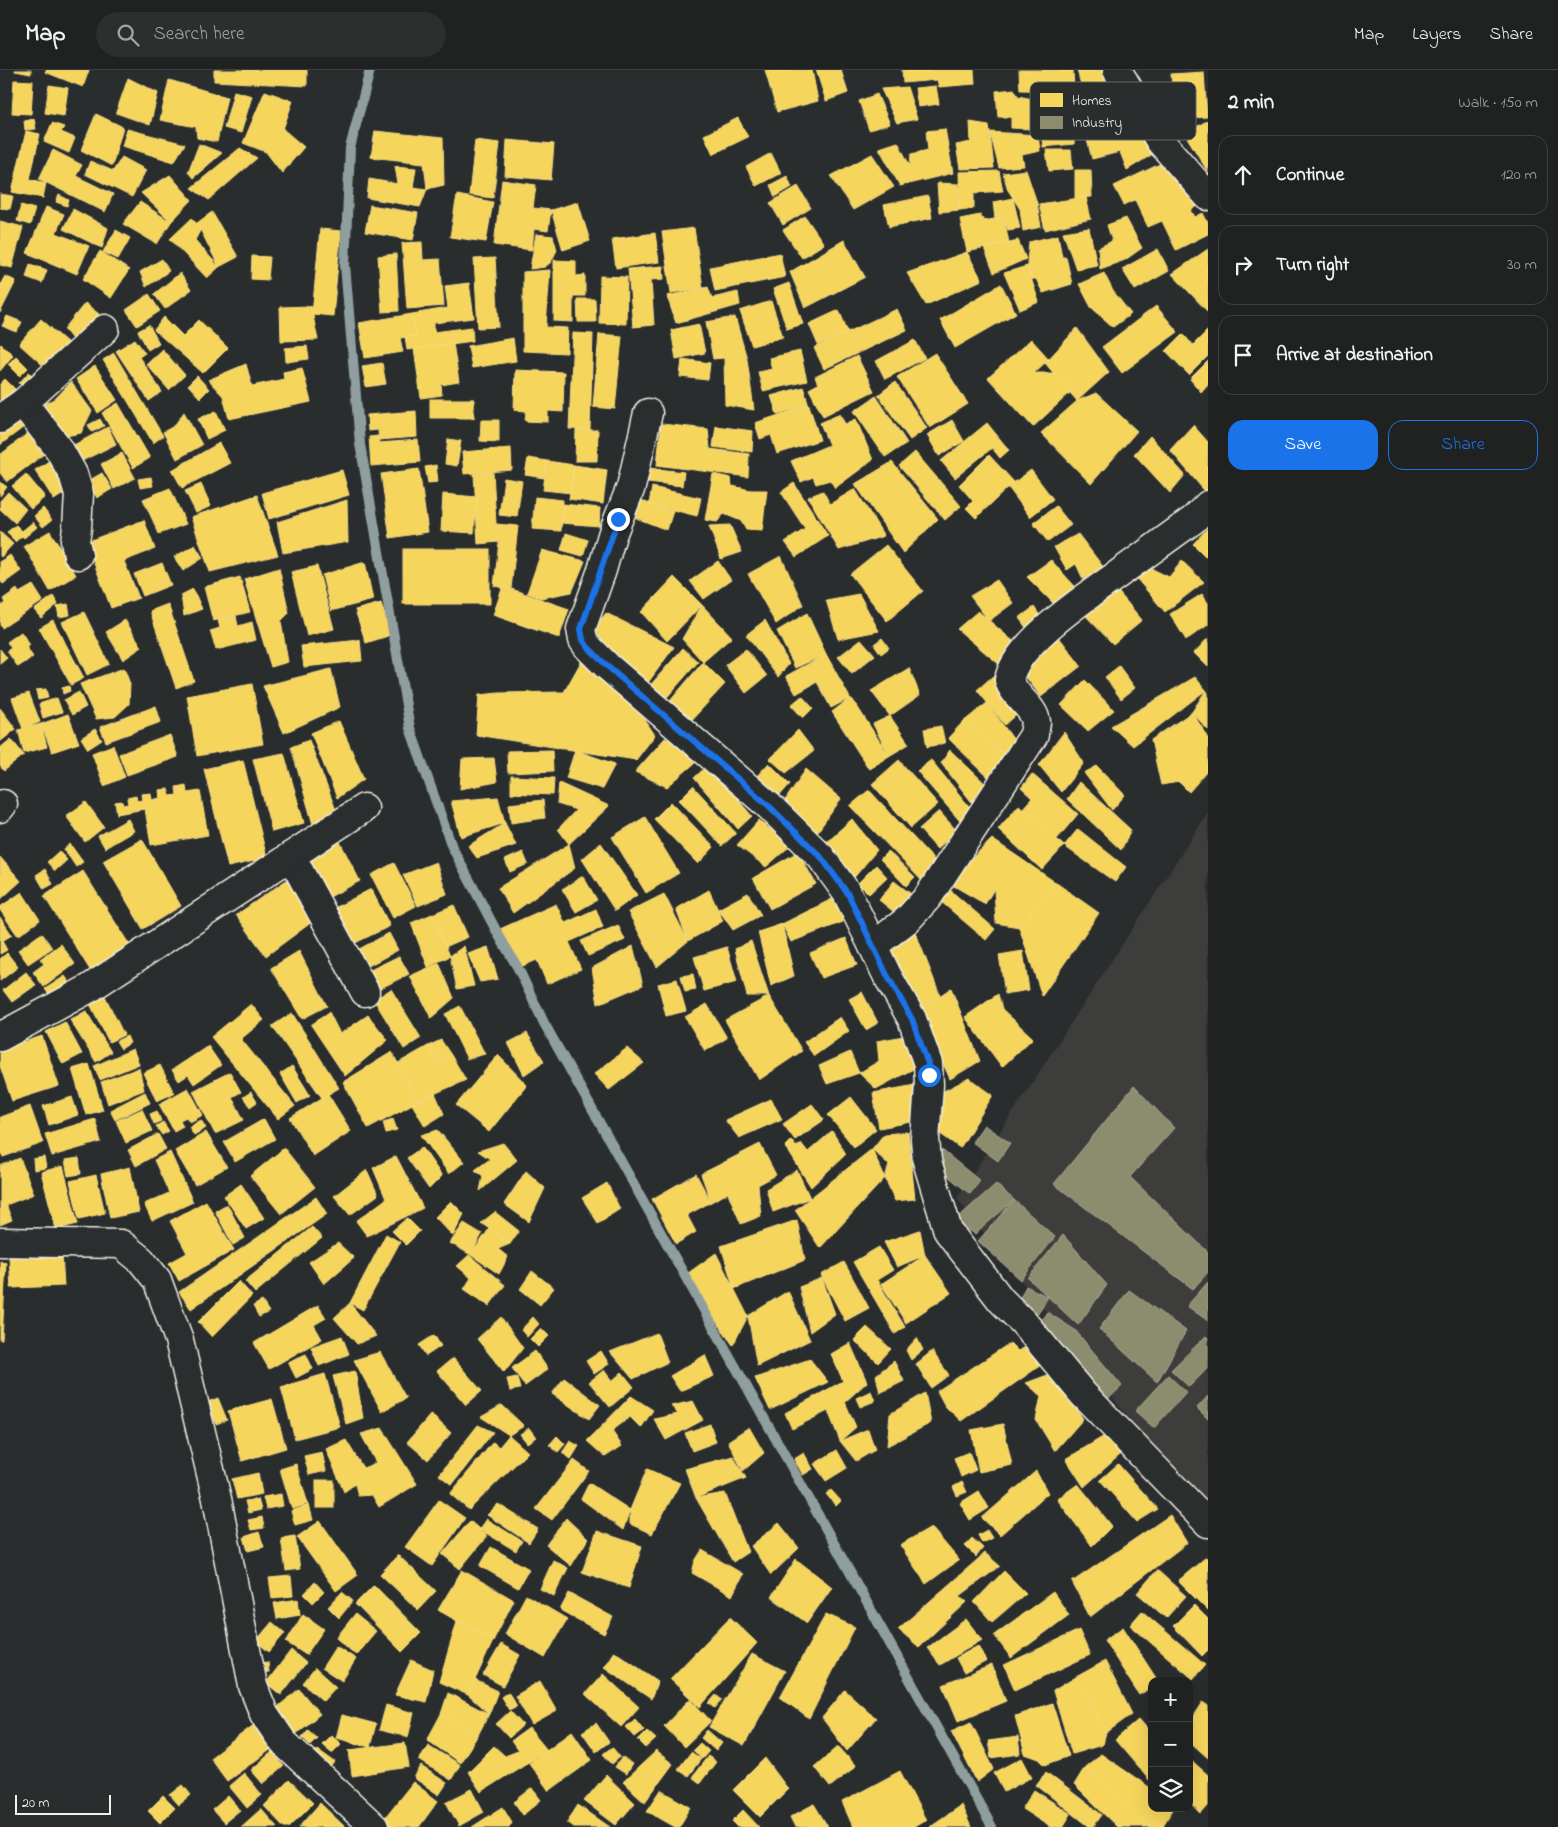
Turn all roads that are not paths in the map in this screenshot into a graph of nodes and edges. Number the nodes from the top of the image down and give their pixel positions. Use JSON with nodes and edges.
{"nodes":[{"id":1,"x":1117,"y":70,"type":"edge"},
{"id":2,"x":1124,"y":82,"type":"edge"},
{"id":3,"x":1159,"y":140,"type":"edge"},
{"id":4,"x":1208,"y":196,"type":"edge"},
{"id":5,"x":105,"y":329,"type":"dead end"},
{"id":6,"x":23,"y":403,"type":"junction"},
{"id":7,"x":648,"y":413,"type":"dead end"},
{"id":8,"x":0,"y":419,"type":"edge"},
{"id":9,"x":1208,"y":506,"type":"edge"},
{"id":10,"x":78,"y":555,"type":"dead end"},
{"id":11,"x":364,"y":808,"type":"dead end"},
{"id":12,"x":291,"y":856,"type":"junction"},
{"id":13,"x":874,"y":946,"type":"junction"},
{"id":14,"x":365,"y":992,"type":"dead end"},
{"id":15,"x":0,"y":1037,"type":"edge"},
{"id":16,"x":0,"y":1242,"type":"edge"},
{"id":17,"x":1208,"y":1523,"type":"edge"},
{"id":18,"x":374,"y":1827,"type":"edge"}],
"edges":[{"from":1,"to":2,"type":"street"},
{"from":3,"to":4,"type":"street"},
{"from":5,"to":6,"type":"street"},
{"from":6,"to":8,"type":"street"},
{"from":6,"to":10,"type":"street"},
{"from":7,"to":13,"type":"street"},
{"from":9,"to":13,"type":"street"},
{"from":11,"to":12,"type":"street"},
{"from":12,"to":14,"type":"street"},
{"from":12,"to":15,"type":"street"},
{"from":13,"to":17,"type":"street"},
{"from":16,"to":18,"type":"street"}]}
